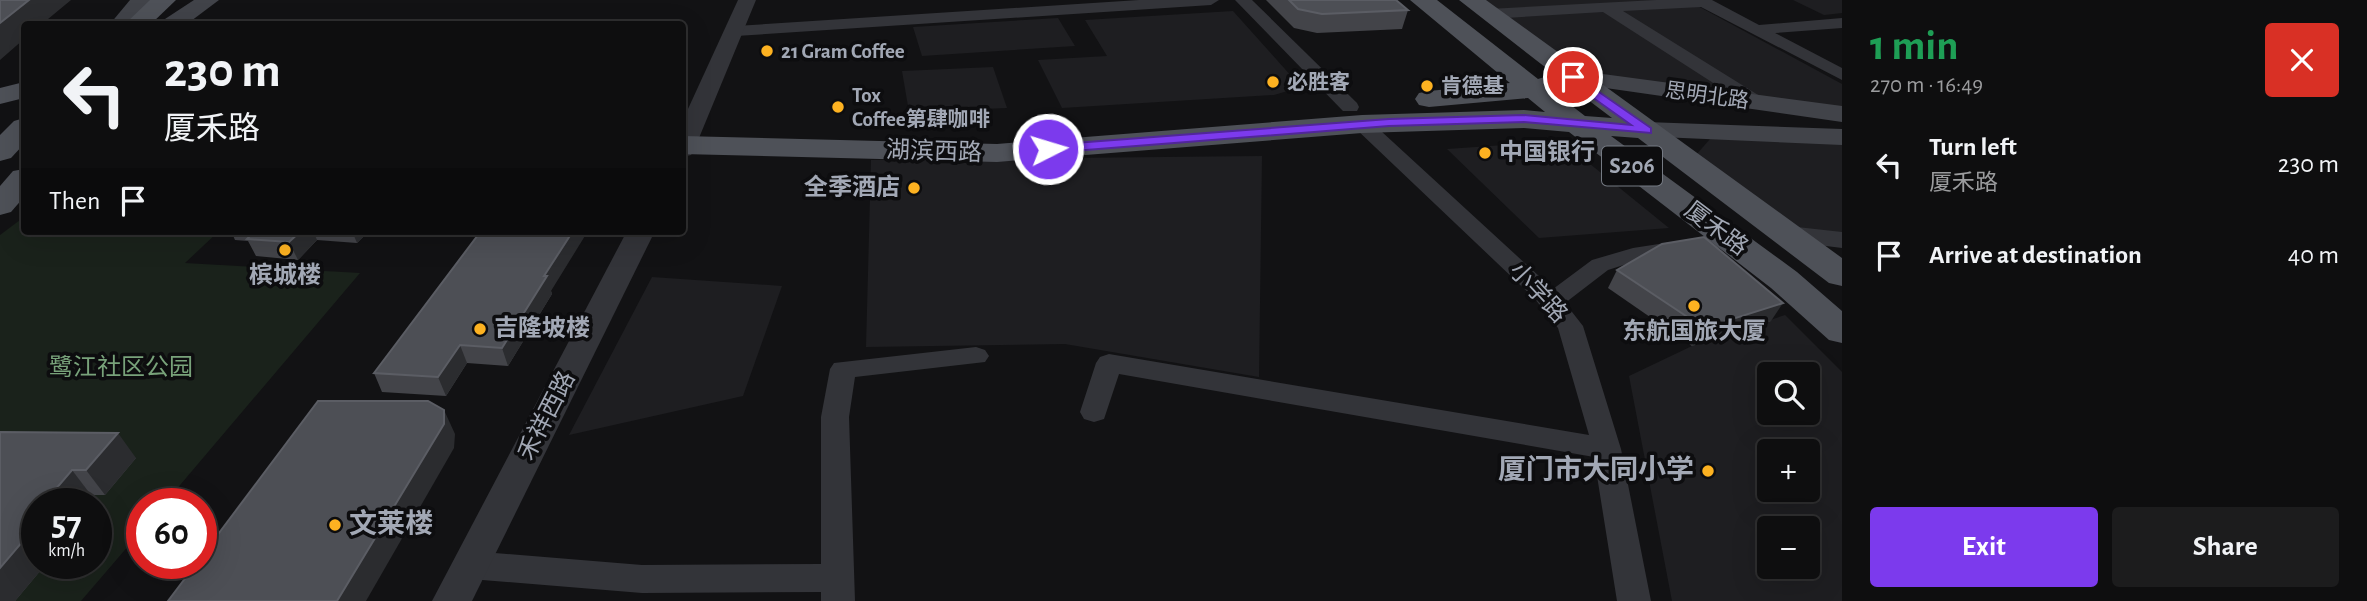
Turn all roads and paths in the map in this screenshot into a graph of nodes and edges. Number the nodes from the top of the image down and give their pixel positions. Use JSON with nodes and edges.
{"nodes":[{"id":1,"x":141,"y":0,"type":"edge"},
{"id":2,"x":164,"y":0,"type":"edge"},
{"id":3,"x":183,"y":0,"type":"edge"},
{"id":4,"x":208,"y":0,"type":"edge"},
{"id":5,"x":747,"y":0,"type":"edge"},
{"id":6,"x":1211,"y":0,"type":"edge"},
{"id":7,"x":1243,"y":0,"type":"edge"},
{"id":8,"x":1422,"y":0,"type":"edge"},
{"id":9,"x":1048,"y":5,"type":"edge"},
{"id":10,"x":1480,"y":7,"type":"edge"},
{"id":11,"x":1605,"y":7,"type":"junction"},
{"id":12,"x":124,"y":21,"type":"edge"},
{"id":13,"x":140,"y":21,"type":"edge"},
{"id":14,"x":162,"y":21,"type":"edge"},
{"id":15,"x":177,"y":21,"type":"edge"},
{"id":16,"x":1842,"y":23,"type":"edge"},
{"id":17,"x":1756,"y":30,"type":"junction"},
{"id":18,"x":736,"y":31,"type":"junction"},
{"id":19,"x":1842,"y":75,"type":"edge"},
{"id":20,"x":1573,"y":77,"type":"junction"},
{"id":21,"x":1536,"y":89,"type":"junction"},
{"id":22,"x":21,"y":91,"type":"edge"},
{"id":23,"x":0,"y":96,"type":"edge"},
{"id":24,"x":1756,"y":102,"type":"junction"},
{"id":25,"x":0,"y":113,"type":"edge"},
{"id":26,"x":21,"y":114,"type":"edge"},
{"id":27,"x":1356,"y":115,"type":"junction"},
{"id":28,"x":1576,"y":122,"type":"junction"},
{"id":29,"x":1837,"y":126,"type":"edge"},
{"id":30,"x":1646,"y":130,"type":"junction"},
{"id":31,"x":686,"y":139,"type":"edge"},
{"id":32,"x":686,"y":141,"type":"edge"},
{"id":33,"x":21,"y":181,"type":"edge"},
{"id":34,"x":0,"y":205,"type":"edge"},
{"id":35,"x":21,"y":208,"type":"edge"},
{"id":36,"x":0,"y":224,"type":"edge"},
{"id":37,"x":1788,"y":234,"type":"junction"},
{"id":38,"x":639,"y":235,"type":"edge"},
{"id":39,"x":1730,"y":240,"type":"junction"},
{"id":40,"x":1842,"y":240,"type":"edge"},
{"id":41,"x":1842,"y":275,"type":"edge"},
{"id":42,"x":1551,"y":302,"type":"junction"},
{"id":43,"x":1842,"y":331,"type":"edge"},
{"id":44,"x":976,"y":356,"type":"dead end"},
{"id":45,"x":1094,"y":412,"type":"dead end"},
{"id":46,"x":1607,"y":449,"type":"junction"},
{"id":47,"x":470,"y":565,"type":"junction"},
{"id":48,"x":838,"y":589,"type":"edge"},
{"id":49,"x":452,"y":601,"type":"edge"},
{"id":50,"x":1634,"y":601,"type":"edge"}],
"edges":[{"from":1,"to":12,"type":"main road"},
{"from":2,"to":13,"type":"main road"},
{"from":3,"to":14,"type":"main road"},
{"from":4,"to":15,"type":"main road"},
{"from":5,"to":18,"type":"street"},
{"from":6,"to":9,"type":"street"},
{"from":7,"to":27,"type":"street","name":"小学路"},
{"from":8,"to":21,"type":"main road","name":"厦禾路","number":"S206"},
{"from":9,"to":18,"type":"street"},
{"from":10,"to":11,"type":"street"},
{"from":10,"to":20,"type":"main road","name":"厦禾路","number":"S206"},
{"from":11,"to":17,"type":"street"},
{"from":11,"to":24,"type":"street"},
{"from":16,"to":17,"type":"street"},
{"from":17,"to":19,"type":"street"},
{"from":18,"to":31,"type":"street"},
{"from":20,"to":21,"type":"main road","name":"湖滨西路"},
{"from":20,"to":24,"type":"main road","name":"思明北路"},
{"from":20,"to":30,"type":"main road","name":"厦禾路","number":"S206"},
{"from":21,"to":27,"type":"main road","name":"湖滨西路"},
{"from":21,"to":28,"type":"main road","name":"厦禾路","number":"S206"},
{"from":22,"to":23,"type":"main road"},
{"from":24,"to":29,"type":"main road","name":"思明北路"},
{"from":25,"to":26,"type":"main road"},
{"from":27,"to":28,"type":"main road","name":"湖滨西路"},
{"from":27,"to":32,"type":"main road","name":"湖滨西路"},
{"from":27,"to":42,"type":"street","name":"小学路"},
{"from":28,"to":30,"type":"main road","name":"湖滨西路"},
{"from":28,"to":39,"type":"main road","name":"厦禾路","number":"S206"},
{"from":29,"to":30,"type":"main road","name":"思明北路"},
{"from":30,"to":37,"type":"main road","name":"厦禾路","number":"S206"},
{"from":33,"to":34,"type":"main road"},
{"from":35,"to":36,"type":"main road"},
{"from":37,"to":40,"type":"street"},
{"from":37,"to":41,"type":"main road","name":"厦禾路","number":"S206"},
{"from":38,"to":47,"type":"street","name":"禾祥西路"},
{"from":39,"to":42,"type":"street"},
{"from":39,"to":43,"type":"main road","name":"厦禾路","number":"S206"},
{"from":42,"to":46,"type":"street","name":"小学路"},
{"from":44,"to":48,"type":"street"},
{"from":45,"to":46,"type":"street"},
{"from":46,"to":50,"type":"street","name":"小学路"},
{"from":47,"to":48,"type":"street"},
{"from":47,"to":49,"type":"street","name":"禾祥西路"}]}
